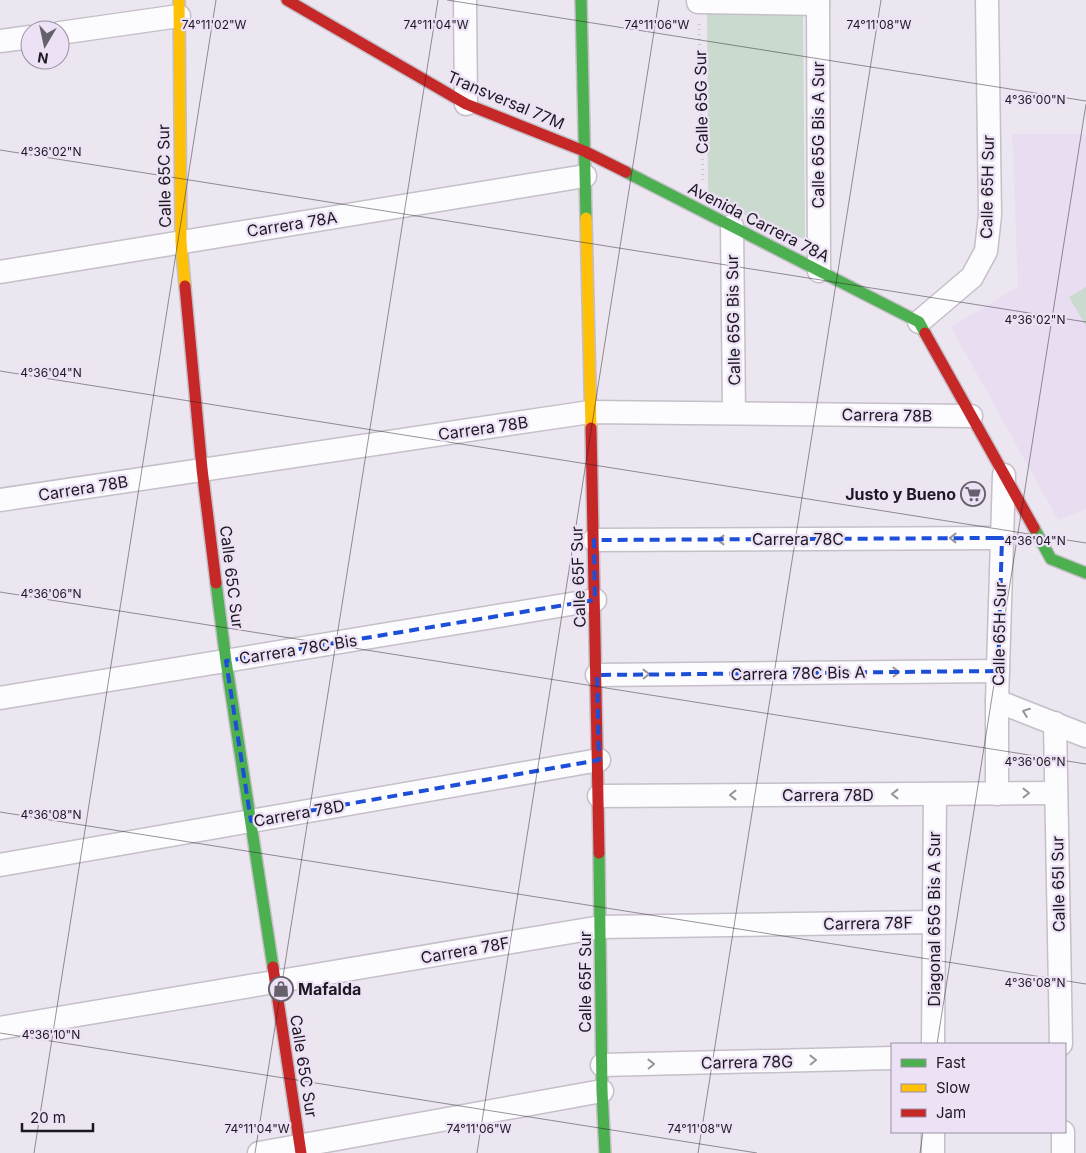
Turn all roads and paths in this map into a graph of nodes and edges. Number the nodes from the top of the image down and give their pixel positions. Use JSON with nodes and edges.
{"nodes":[{"id":1,"x":465,"y":0,"type":"edge"},
{"id":2,"x":581,"y":0,"type":"edge"},
{"id":3,"x":987,"y":0,"type":"edge"},
{"id":4,"x":291,"y":1,"type":"edge"},
{"id":5,"x":698,"y":2,"type":"joint"},
{"id":6,"x":818,"y":2,"type":"edge"},
{"id":7,"x":179,"y":8,"type":"edge"},
{"id":8,"x":70,"y":31,"type":"edge"},
{"id":9,"x":20,"y":38,"type":"edge"},
{"id":10,"x":0,"y":41,"type":"edge"},
{"id":11,"x":466,"y":104,"type":"junction"},
{"id":12,"x":584,"y":151,"type":"junction"},
{"id":13,"x":585,"y":176,"type":"junction"},
{"id":14,"x":702,"y":184,"type":"dead end"},
{"id":15,"x":732,"y":226,"type":"junction"},
{"id":16,"x":181,"y":242,"type":"junction"},
{"id":17,"x":819,"y":271,"type":"junction"},
{"id":18,"x":0,"y":272,"type":"edge"},
{"id":19,"x":919,"y":322,"type":"junction"},
{"id":20,"x":590,"y":412,"type":"junction"},
{"id":21,"x":734,"y":414,"type":"junction"},
{"id":22,"x":971,"y":416,"type":"junction"},
{"id":23,"x":202,"y":469,"type":"junction"},
{"id":24,"x":1004,"y":474,"type":"junction"},
{"id":25,"x":0,"y":500,"type":"edge"},
{"id":26,"x":1002,"y":538,"type":"junction"},
{"id":27,"x":594,"y":540,"type":"junction"},
{"id":28,"x":1086,"y":573,"type":"edge"},
{"id":29,"x":596,"y":600,"type":"junction"},
{"id":30,"x":226,"y":661,"type":"junction"},
{"id":31,"x":998,"y":671,"type":"junction"},
{"id":32,"x":597,"y":675,"type":"junction"},
{"id":33,"x":0,"y":698,"type":"edge"},
{"id":34,"x":998,"y":701,"type":"junction"},
{"id":35,"x":1055,"y":723,"type":"junction"},
{"id":36,"x":1086,"y":736,"type":"edge"},
{"id":37,"x":599,"y":760,"type":"junction"},
{"id":38,"x":1056,"y":793,"type":"junction"},
{"id":39,"x":935,"y":794,"type":"junction"},
{"id":40,"x":997,"y":794,"type":"junction"},
{"id":41,"x":599,"y":796,"type":"junction"},
{"id":42,"x":251,"y":821,"type":"junction"},
{"id":43,"x":0,"y":865,"type":"edge"},
{"id":44,"x":934,"y":922,"type":"junction"},
{"id":45,"x":601,"y":927,"type":"junction"},
{"id":46,"x":275,"y":983,"type":"junction"},
{"id":47,"x":0,"y":1028,"type":"edge"},
{"id":48,"x":933,"y":1043,"type":"edge"},
{"id":49,"x":1061,"y":1043,"type":"edge"},
{"id":50,"x":891,"y":1058,"type":"edge"},
{"id":51,"x":602,"y":1065,"type":"junction"},
{"id":52,"x":602,"y":1090,"type":"junction"},
{"id":53,"x":933,"y":1133,"type":"edge"},
{"id":54,"x":1063,"y":1133,"type":"edge"},
{"id":55,"x":301,"y":1149,"type":"edge"},
{"id":56,"x":259,"y":1153,"type":"edge"},
{"id":57,"x":605,"y":1153,"type":"edge"},
{"id":58,"x":933,"y":1153,"type":"edge"},
{"id":59,"x":1063,"y":1153,"type":"edge"}],
"edges":[{"from":1,"to":11,"type":"street"},
{"from":2,"to":12,"type":"street","name":"Calle 65F Sur"},
{"from":3,"to":19,"type":"street","name":"Calle 65H Sur"},
{"from":4,"to":11,"type":"street","name":"Transversal 77M"},
{"from":5,"to":6,"type":"street"},
{"from":5,"to":14,"type":"path","name":"Calle 65G Sur"},
{"from":6,"to":17,"type":"street","name":"Calle 65G Bis A Sur"},
{"from":7,"to":8,"type":"street"},
{"from":7,"to":16,"type":"street","name":"Calle 65C Sur"},
{"from":9,"to":10,"type":"street"},
{"from":11,"to":12,"type":"street","name":"Transversal 77M"},
{"from":12,"to":13,"type":"street","name":"Calle 65F Sur"},
{"from":12,"to":15,"type":"street","name":"Avenida Carrera 78A"},
{"from":13,"to":16,"type":"street","name":"Carrera 78A"},
{"from":13,"to":20,"type":"street","name":"Calle 65F Sur"},
{"from":15,"to":17,"type":"street","name":"Avenida Carrera 78A"},
{"from":15,"to":21,"type":"street","name":"Calle 65G Bis Sur"},
{"from":16,"to":18,"type":"street","name":"Carrera 78A"},
{"from":16,"to":23,"type":"street","name":"Calle 65C Sur"},
{"from":17,"to":19,"type":"street","name":"Avenida Carrera 78A"},
{"from":19,"to":22,"type":"street"},
{"from":20,"to":21,"type":"street","name":"Carrera 78B"},
{"from":20,"to":23,"type":"street","name":"Carrera 78B"},
{"from":20,"to":27,"type":"street","name":"Calle 65F Sur"},
{"from":21,"to":22,"type":"street","name":"Carrera 78B"},
{"from":22,"to":24,"type":"street"},
{"from":23,"to":25,"type":"street","name":"Carrera 78B"},
{"from":23,"to":30,"type":"street","name":"Calle 65C Sur"},
{"from":24,"to":26,"type":"street","name":"Calle 65H Sur"},
{"from":24,"to":28,"type":"street"},
{"from":26,"to":27,"type":"street","name":"Carrera 78C","one_way":true},
{"from":26,"to":31,"type":"street","name":"Calle 65H Sur"},
{"from":27,"to":29,"type":"street","name":"Calle 65F Sur"},
{"from":29,"to":30,"type":"street","name":"Carrera 78C Bis"},
{"from":29,"to":32,"type":"street","name":"Calle 65F Sur"},
{"from":30,"to":33,"type":"street","name":"Carrera 78C Bis"},
{"from":30,"to":42,"type":"street","name":"Calle 65C Sur"},
{"from":32,"to":31,"type":"street","name":"Carrera 78C Bis A","one_way":true},
{"from":31,"to":34,"type":"street","name":"Calle 65H Sur"},
{"from":32,"to":37,"type":"street","name":"Calle 65F Sur"},
{"from":35,"to":34,"type":"street","one_way":true},
{"from":34,"to":40,"type":"street","name":"Calle 65H Sur"},
{"from":35,"to":36,"type":"street"},
{"from":35,"to":38,"type":"street","name":"Calle 65I Sur"},
{"from":37,"to":41,"type":"street","name":"Calle 65F Sur"},
{"from":37,"to":42,"type":"street","name":"Carrera 78D"},
{"from":40,"to":38,"type":"street","name":"Carrera 78D","one_way":true},
{"from":38,"to":49,"type":"street","name":"Calle 65I Sur"},
{"from":39,"to":40,"type":"street","name":"Carrera 78D"},
{"from":39,"to":41,"type":"street","name":"Carrera 78D","one_way":true},
{"from":39,"to":44,"type":"street","name":"Diagonal 65G Bis A Sur"},
{"from":41,"to":45,"type":"street","name":"Calle 65F Sur"},
{"from":42,"to":43,"type":"street","name":"Carrera 78D"},
{"from":42,"to":46,"type":"street","name":"Calle 65C Sur"},
{"from":44,"to":45,"type":"street","name":"Carrera 78F"},
{"from":44,"to":48,"type":"street","name":"Diagonal 65G Bis A Sur"},
{"from":45,"to":46,"type":"street","name":"Carrera 78F"},
{"from":45,"to":51,"type":"street","name":"Calle 65F Sur"},
{"from":46,"to":47,"type":"street","name":"Carrera 78F"},
{"from":46,"to":55,"type":"street","name":"Calle 65C Sur"},
{"from":51,"to":50,"type":"street","name":"Carrera 78G","one_way":true},
{"from":51,"to":52,"type":"street","name":"Calle 65F Sur"},
{"from":52,"to":55,"type":"street"},
{"from":52,"to":57,"type":"street","name":"Calle 65F Sur"},
{"from":53,"to":58,"type":"street"},
{"from":54,"to":59,"type":"street"},
{"from":55,"to":56,"type":"street"}]}
